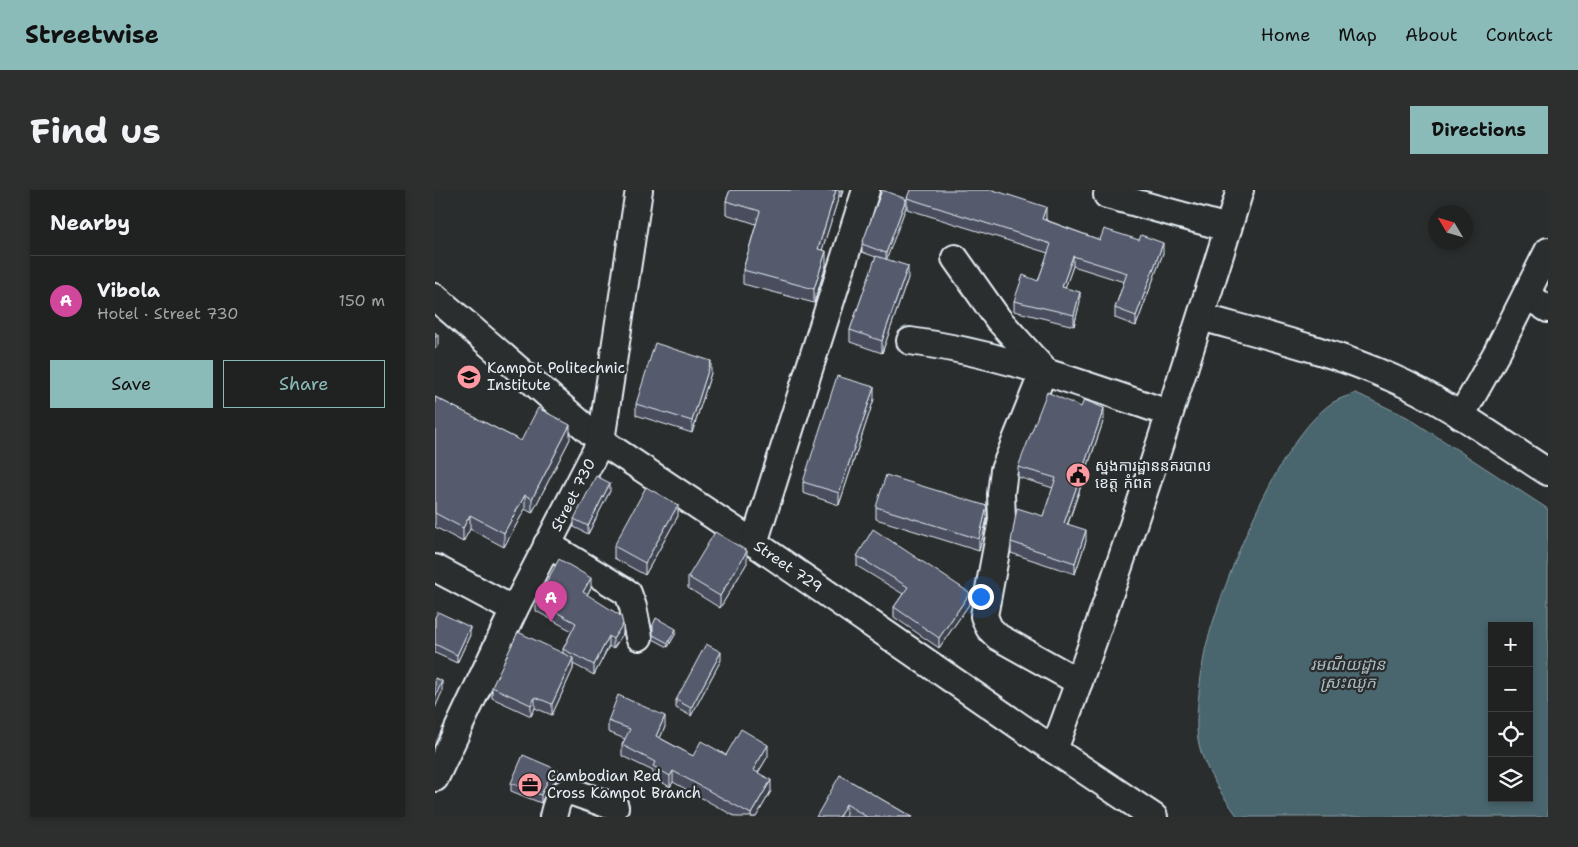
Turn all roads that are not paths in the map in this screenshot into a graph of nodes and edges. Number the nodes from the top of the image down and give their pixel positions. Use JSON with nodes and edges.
{"nodes":[{"id":1,"x":639,"y":190,"type":"edge"},
{"id":2,"x":866,"y":190,"type":"edge"},
{"id":3,"x":1240,"y":190,"type":"edge"},
{"id":4,"x":1107,"y":196,"type":"dead end"},
{"id":5,"x":1228,"y":228,"type":"junction"},
{"id":6,"x":1548,"y":251,"type":"edge"},
{"id":7,"x":955,"y":258,"type":"dead end"},
{"id":8,"x":1526,"y":295,"type":"junction"},
{"id":9,"x":435,"y":297,"type":"edge"},
{"id":10,"x":1548,"y":308,"type":"edge"},
{"id":11,"x":1201,"y":316,"type":"junction"},
{"id":12,"x":910,"y":341,"type":"dead end"},
{"id":13,"x":1044,"y":370,"type":"junction"},
{"id":14,"x":1169,"y":413,"type":"junction"},
{"id":15,"x":1461,"y":416,"type":"junction"},
{"id":16,"x":601,"y":441,"type":"junction"},
{"id":17,"x":1548,"y":472,"type":"edge"},
{"id":18,"x":754,"y":543,"type":"junction"},
{"id":19,"x":547,"y":544,"type":"junction"},
{"id":20,"x":435,"y":568,"type":"edge"},
{"id":21,"x":514,"y":610,"type":"junction"},
{"id":22,"x":639,"y":637,"type":"dead end"},
{"id":23,"x":1079,"y":682,"type":"junction"},
{"id":24,"x":1054,"y":750,"type":"junction"},
{"id":25,"x":435,"y":778,"type":"edge"},
{"id":26,"x":615,"y":807,"type":"dead end"},
{"id":27,"x":553,"y":817,"type":"edge"},
{"id":28,"x":1154,"y":817,"type":"edge"}],
"edges":[{"from":1,"to":16,"type":"street","name":"Street 730"},
{"from":2,"to":18,"type":"street"},
{"from":3,"to":5,"type":"street"},
{"from":4,"to":5,"type":"street"},
{"from":5,"to":11,"type":"street"},
{"from":6,"to":8,"type":"street"},
{"from":7,"to":13,"type":"street"},
{"from":8,"to":10,"type":"street"},
{"from":8,"to":15,"type":"street"},
{"from":9,"to":16,"type":"street","name":"Street 729"},
{"from":11,"to":14,"type":"street"},
{"from":11,"to":15,"type":"street"},
{"from":12,"to":13,"type":"street"},
{"from":13,"to":14,"type":"street"},
{"from":13,"to":23,"type":"street"},
{"from":14,"to":23,"type":"street"},
{"from":15,"to":17,"type":"street"},
{"from":16,"to":18,"type":"street","name":"Street 729"},
{"from":16,"to":19,"type":"street","name":"Street 730"},
{"from":18,"to":24,"type":"street","name":"Street 729"},
{"from":19,"to":21,"type":"street","name":"Street 730"},
{"from":19,"to":22,"type":"street"},
{"from":20,"to":21,"type":"street"},
{"from":21,"to":25,"type":"street","name":"Street 730"},
{"from":23,"to":24,"type":"street"},
{"from":24,"to":28,"type":"street","name":"Street 729"},
{"from":26,"to":27,"type":"street"}]}
